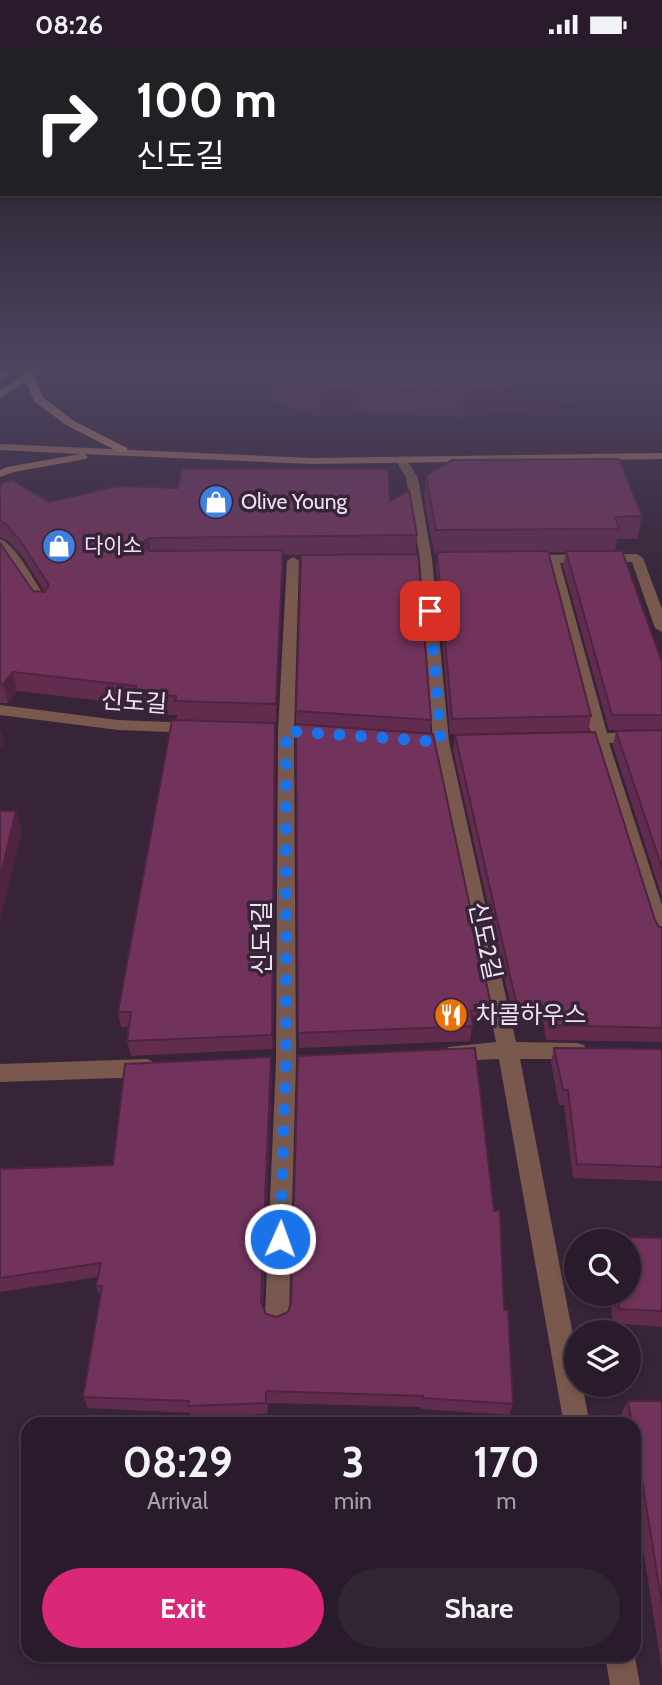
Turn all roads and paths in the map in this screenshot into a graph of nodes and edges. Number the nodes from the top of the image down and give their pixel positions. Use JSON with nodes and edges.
{"nodes":[{"id":1,"x":112,"y":444,"type":"edge"},
{"id":2,"x":0,"y":447,"type":"edge"},
{"id":3,"x":123,"y":450,"type":"junction"},
{"id":4,"x":662,"y":456,"type":"edge"},
{"id":5,"x":401,"y":459,"type":"junction"},
{"id":6,"x":0,"y":474,"type":"edge"},
{"id":7,"x":0,"y":543,"type":"edge"},
{"id":8,"x":515,"y":559,"type":"edge"},
{"id":9,"x":553,"y":559,"type":"junction"},
{"id":10,"x":293,"y":561,"type":"dead end"},
{"id":11,"x":44,"y":605,"type":"edge"},
{"id":12,"x":662,"y":628,"type":"edge"},
{"id":13,"x":0,"y":710,"type":"edge"},
{"id":14,"x":216,"y":728,"type":"edge"},
{"id":15,"x":662,"y":737,"type":"edge"},
{"id":16,"x":600,"y":738,"type":"junction"},
{"id":17,"x":561,"y":739,"type":"edge"},
{"id":18,"x":662,"y":934,"type":"edge"},
{"id":19,"x":508,"y":1050,"type":"junction"},
{"id":20,"x":592,"y":1052,"type":"edge"},
{"id":21,"x":439,"y":1054,"type":"edge"},
{"id":22,"x":293,"y":1062,"type":"junction"},
{"id":23,"x":259,"y":1063,"type":"edge"},
{"id":24,"x":164,"y":1067,"type":"edge"},
{"id":25,"x":0,"y":1073,"type":"edge"},
{"id":26,"x":277,"y":1315,"type":"edge"},
{"id":27,"x":576,"y":1417,"type":"edge"},
{"id":28,"x":621,"y":1662,"type":"edge"},
{"id":29,"x":625,"y":1685,"type":"edge"}],
"edges":[{"from":1,"to":3,"type":"main road"},
{"from":2,"to":3,"type":"main road"},
{"from":3,"to":5,"type":"main road"},
{"from":3,"to":6,"type":"main road"},
{"from":4,"to":5,"type":"main road"},
{"from":5,"to":19,"type":"street","name":"신도2길"},
{"from":7,"to":11,"type":"street"},
{"from":8,"to":9,"type":"street"},
{"from":9,"to":12,"type":"street"},
{"from":9,"to":16,"type":"street"},
{"from":10,"to":22,"type":"street","name":"신도1길"},
{"from":13,"to":14,"type":"street","name":"신도길"},
{"from":15,"to":16,"type":"street"},
{"from":16,"to":17,"type":"street"},
{"from":16,"to":18,"type":"street"},
{"from":19,"to":20,"type":"street"},
{"from":19,"to":21,"type":"street"},
{"from":19,"to":27,"type":"street","name":"신도2길"},
{"from":22,"to":23,"type":"street"},
{"from":22,"to":26,"type":"street","name":"신도1길"},
{"from":24,"to":25,"type":"street"},
{"from":28,"to":29,"type":"street"}]}
